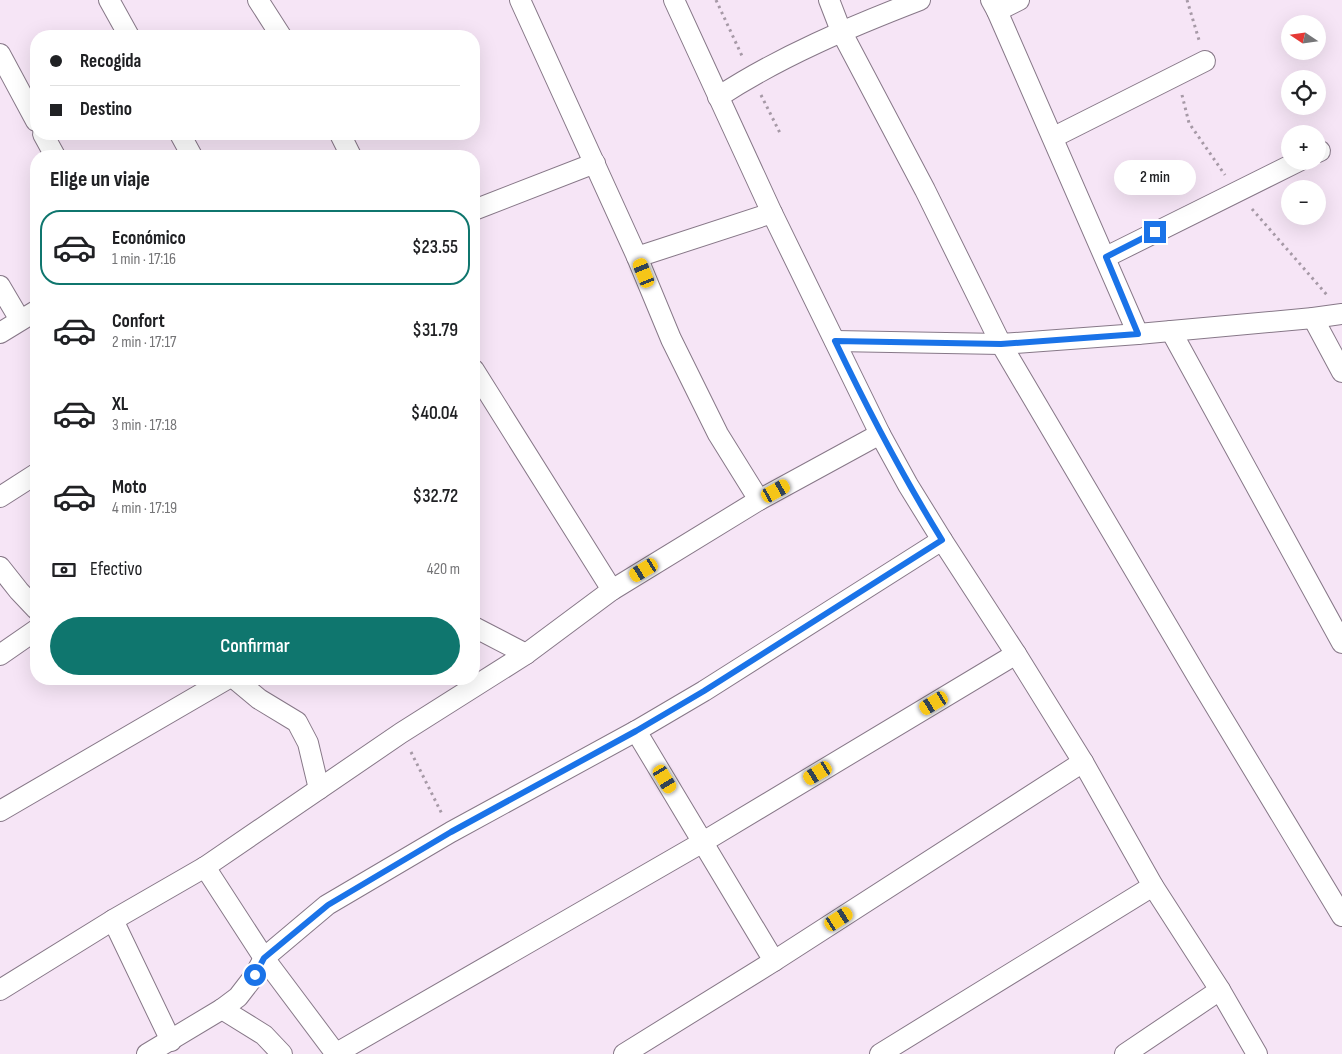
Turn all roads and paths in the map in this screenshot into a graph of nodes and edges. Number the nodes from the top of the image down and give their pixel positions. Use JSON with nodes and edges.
{"nodes":[{"id":1,"x":109,"y":0,"type":"edge"},
{"id":2,"x":258,"y":0,"type":"edge"},
{"id":3,"x":520,"y":0,"type":"edge"},
{"id":4,"x":674,"y":0,"type":"edge"},
{"id":5,"x":829,"y":0,"type":"edge"},
{"id":6,"x":920,"y":0,"type":"edge"},
{"id":7,"x":1019,"y":0,"type":"edge"},
{"id":8,"x":1187,"y":0,"type":"edge"},
{"id":9,"x":994,"y":5,"type":"edge"},
{"id":10,"x":126,"y":30,"type":"edge"},
{"id":11,"x":277,"y":30,"type":"edge"},
{"id":12,"x":841,"y":31,"type":"junction"},
{"id":13,"x":0,"y":54,"type":"edge"},
{"id":14,"x":1205,"y":61,"type":"joint"},
{"id":15,"x":718,"y":97,"type":"junction"},
{"id":16,"x":30,"y":110,"type":"edge"},
{"id":17,"x":1054,"y":137,"type":"junction"},
{"id":18,"x":594,"y":163,"type":"junction"},
{"id":19,"x":1281,"y":170,"type":"edge"},
{"id":20,"x":480,"y":208,"type":"edge"},
{"id":21,"x":772,"y":213,"type":"junction"},
{"id":22,"x":637,"y":257,"type":"junction"},
{"id":23,"x":1106,"y":257,"type":"junction"},
{"id":24,"x":0,"y":286,"type":"edge"},
{"id":25,"x":1342,"y":314,"type":"edge"},
{"id":26,"x":28,"y":316,"type":"edge"},
{"id":27,"x":1313,"y":318,"type":"junction"},
{"id":28,"x":1171,"y":331,"type":"junction"},
{"id":29,"x":0,"y":333,"type":"edge"},
{"id":30,"x":1138,"y":334,"type":"junction"},
{"id":31,"x":835,"y":341,"type":"junction"},
{"id":32,"x":1001,"y":344,"type":"junction"},
{"id":33,"x":1342,"y":372,"type":"edge"},
{"id":34,"x":480,"y":380,"type":"edge"},
{"id":35,"x":880,"y":434,"type":"junction"},
{"id":36,"x":30,"y":478,"type":"edge"},
{"id":37,"x":0,"y":497,"type":"edge"},
{"id":38,"x":759,"y":500,"type":"junction"},
{"id":39,"x":942,"y":540,"type":"junction"},
{"id":40,"x":0,"y":567,"type":"edge"},
{"id":41,"x":612,"y":590,"type":"junction"},
{"id":42,"x":30,"y":603,"type":"edge"},
{"id":43,"x":480,"y":631,"type":"edge"},
{"id":44,"x":30,"y":634,"type":"edge"},
{"id":45,"x":1342,"y":643,"type":"edge"},
{"id":46,"x":526,"y":654,"type":"junction"},
{"id":47,"x":1016,"y":654,"type":"junction"},
{"id":48,"x":0,"y":655,"type":"edge"},
{"id":49,"x":480,"y":677,"type":"edge"},
{"id":50,"x":217,"y":685,"type":"edge"},
{"id":51,"x":242,"y":685,"type":"edge"},
{"id":52,"x":460,"y":687,"type":"edge"},
{"id":53,"x":636,"y":731,"type":"junction"},
{"id":54,"x":401,"y":733,"type":"junction"},
{"id":55,"x":1083,"y":762,"type":"junction"},
{"id":56,"x":319,"y":789,"type":"junction"},
{"id":57,"x":0,"y":811,"type":"edge"},
{"id":58,"x":451,"y":832,"type":"junction"},
{"id":59,"x":703,"y":842,"type":"junction"},
{"id":60,"x":205,"y":867,"type":"junction"},
{"id":61,"x":1153,"y":886,"type":"junction"},
{"id":62,"x":1342,"y":916,"type":"edge"},
{"id":63,"x":113,"y":920,"type":"junction"},
{"id":64,"x":264,"y":958,"type":"junction"},
{"id":65,"x":774,"y":961,"type":"junction"},
{"id":66,"x":0,"y":990,"type":"edge"},
{"id":67,"x":1220,"y":990,"type":"junction"},
{"id":68,"x":222,"y":1009,"type":"junction"},
{"id":69,"x":171,"y":1041,"type":"junction"},
{"id":70,"x":147,"y":1054,"type":"edge"},
{"id":71,"x":282,"y":1054,"type":"edge"},
{"id":72,"x":335,"y":1054,"type":"edge"},
{"id":73,"x":624,"y":1054,"type":"edge"},
{"id":74,"x":880,"y":1054,"type":"edge"},
{"id":75,"x":1125,"y":1054,"type":"edge"},
{"id":76,"x":1257,"y":1054,"type":"edge"}],
"edges":[{"from":1,"to":10,"type":"street"},
{"from":2,"to":11,"type":"street"},
{"from":3,"to":18,"type":"street"},
{"from":4,"to":15,"type":"street"},
{"from":5,"to":12,"type":"street"},
{"from":6,"to":12,"type":"street"},
{"from":7,"to":9,"type":"street"},
{"from":8,"to":14,"type":"path"},
{"from":9,"to":17,"type":"street"},
{"from":12,"to":15,"type":"street"},
{"from":12,"to":32,"type":"street"},
{"from":13,"to":16,"type":"street"},
{"from":14,"to":17,"type":"street"},
{"from":15,"to":21,"type":"street"},
{"from":17,"to":23,"type":"street"},
{"from":18,"to":20,"type":"street"},
{"from":18,"to":22,"type":"street"},
{"from":19,"to":23,"type":"street"},
{"from":21,"to":22,"type":"street"},
{"from":21,"to":31,"type":"street"},
{"from":22,"to":38,"type":"street"},
{"from":23,"to":30,"type":"street"},
{"from":24,"to":26,"type":"street"},
{"from":25,"to":27,"type":"street"},
{"from":26,"to":29,"type":"street"},
{"from":27,"to":28,"type":"street"},
{"from":27,"to":33,"type":"street"},
{"from":28,"to":30,"type":"street"},
{"from":28,"to":45,"type":"street"},
{"from":30,"to":32,"type":"street"},
{"from":31,"to":32,"type":"street"},
{"from":31,"to":35,"type":"street"},
{"from":32,"to":62,"type":"street"},
{"from":34,"to":41,"type":"street"},
{"from":35,"to":38,"type":"street"},
{"from":35,"to":39,"type":"street"},
{"from":36,"to":37,"type":"street"},
{"from":38,"to":41,"type":"street"},
{"from":39,"to":47,"type":"street"},
{"from":39,"to":53,"type":"street"},
{"from":40,"to":42,"type":"street"},
{"from":41,"to":46,"type":"street"},
{"from":43,"to":46,"type":"street"},
{"from":44,"to":48,"type":"street"},
{"from":46,"to":49,"type":"street"},
{"from":47,"to":55,"type":"street"},
{"from":47,"to":59,"type":"street"},
{"from":50,"to":57,"type":"street"},
{"from":51,"to":56,"type":"street"},
{"from":52,"to":54,"type":"street"},
{"from":53,"to":58,"type":"street"},
{"from":53,"to":59,"type":"street"},
{"from":54,"to":56,"type":"street"},
{"from":54,"to":58,"type":"path"},
{"from":55,"to":61,"type":"street"},
{"from":55,"to":65,"type":"street"},
{"from":56,"to":60,"type":"street"},
{"from":58,"to":64,"type":"street"},
{"from":59,"to":65,"type":"street"},
{"from":59,"to":72,"type":"street"},
{"from":60,"to":63,"type":"street"},
{"from":60,"to":64,"type":"street"},
{"from":61,"to":67,"type":"street"},
{"from":61,"to":74,"type":"street"},
{"from":63,"to":66,"type":"street"},
{"from":63,"to":69,"type":"street"},
{"from":64,"to":68,"type":"street"},
{"from":64,"to":72,"type":"street"},
{"from":65,"to":73,"type":"street"},
{"from":67,"to":75,"type":"street"},
{"from":67,"to":76,"type":"street"},
{"from":68,"to":69,"type":"street"},
{"from":68,"to":71,"type":"street"},
{"from":69,"to":70,"type":"street"}]}
